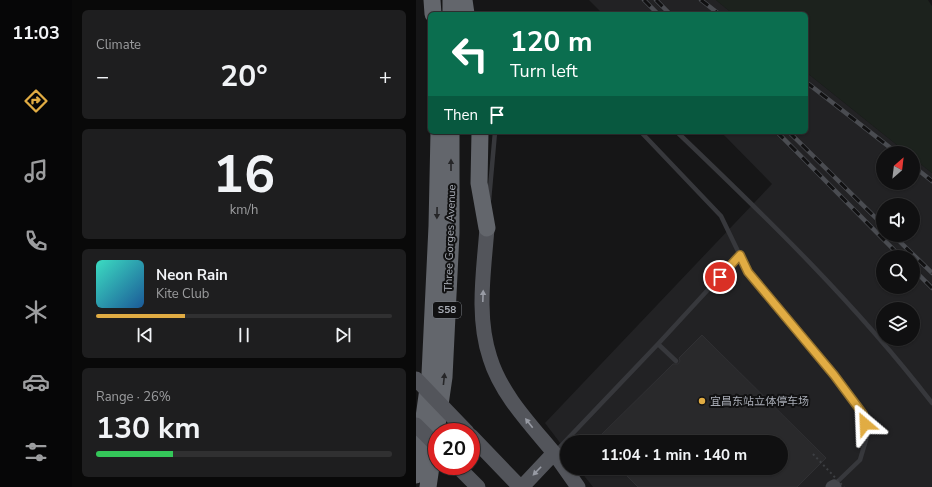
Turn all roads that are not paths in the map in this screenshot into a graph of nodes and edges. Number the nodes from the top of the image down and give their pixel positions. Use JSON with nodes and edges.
{"nodes":[{"id":1,"x":432,"y":0,"type":"edge"},
{"id":2,"x":451,"y":0,"type":"edge"},
{"id":3,"x":464,"y":0,"type":"edge"},
{"id":4,"x":433,"y":12,"type":"edge"},
{"id":5,"x":451,"y":12,"type":"edge"},
{"id":6,"x":466,"y":12,"type":"edge"},
{"id":7,"x":438,"y":134,"type":"edge"},
{"id":8,"x":451,"y":134,"type":"edge"},
{"id":9,"x":480,"y":134,"type":"edge"},
{"id":10,"x":495,"y":134,"type":"edge"},
{"id":11,"x":643,"y":134,"type":"edge"},
{"id":12,"x":679,"y":134,"type":"edge"},
{"id":13,"x":487,"y":228,"type":"junction"},
{"id":14,"x":740,"y":255,"type":"junction"},
{"id":15,"x":658,"y":344,"type":"junction"},
{"id":16,"x":676,"y":361,"type":"dead end"},
{"id":17,"x":416,"y":379,"type":"edge"},
{"id":18,"x":932,"y":403,"type":"edge"},
{"id":19,"x":458,"y":423,"type":"edge"},
{"id":20,"x":416,"y":425,"type":"edge"},
{"id":21,"x":428,"y":437,"type":"edge"},
{"id":22,"x":480,"y":445,"type":"edge"},
{"id":23,"x":554,"y":453,"type":"junction"},
{"id":24,"x":416,"y":475,"type":"edge"},
{"id":25,"x":466,"y":475,"type":"edge"},
{"id":26,"x":428,"y":487,"type":"edge"},
{"id":27,"x":478,"y":487,"type":"edge"},
{"id":28,"x":521,"y":487,"type":"edge"},
{"id":29,"x":578,"y":487,"type":"edge"},
{"id":30,"x":836,"y":487,"type":"edge"}],
"edges":[{"from":1,"to":4,"type":"highway"},
{"from":2,"to":5,"type":"highway"},
{"from":3,"to":6,"type":"highway"},
{"from":7,"to":24,"type":"highway","name":"Three Gorges Avenue","number":"S58","one_way":true},
{"from":26,"to":8,"type":"highway","name":"Three Gorges Avenue","number":"S58","one_way":true},
{"from":9,"to":13,"type":"highway"},
{"from":10,"to":13,"type":"lane"},
{"from":11,"to":14,"type":"lane"},
{"from":12,"to":18,"type":"lane"},
{"from":23,"to":13,"type":"main road","one_way":true},
{"from":14,"to":15,"type":"lane"},
{"from":14,"to":30,"type":"lane"},
{"from":15,"to":16,"type":"lane"},
{"from":15,"to":23,"type":"lane"},
{"from":17,"to":19,"type":"main road","bridge":true},
{"from":20,"to":21,"type":"main road","bridge":true},
{"from":22,"to":28,"type":"main road"},
{"from":23,"to":28,"type":"main road","one_way":true},
{"from":23,"to":29,"type":"main road"},
{"from":25,"to":27,"type":"main road"}]}
